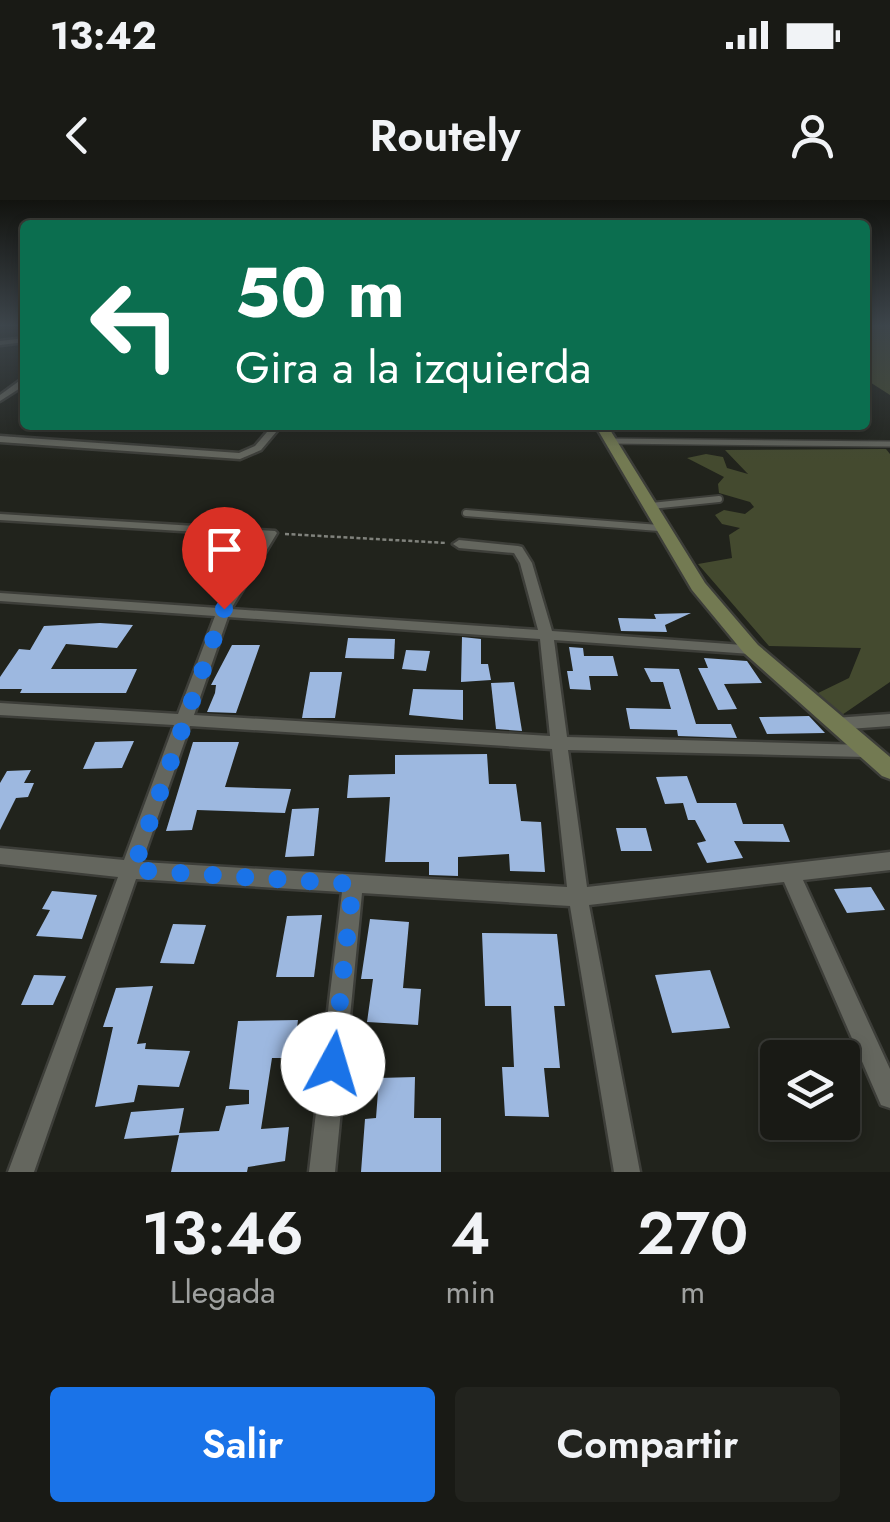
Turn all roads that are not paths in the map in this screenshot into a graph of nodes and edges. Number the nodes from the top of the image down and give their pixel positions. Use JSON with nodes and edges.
{"nodes":[{"id":1,"x":274,"y":430,"type":"edge"},
{"id":2,"x":605,"y":433,"type":"edge"},
{"id":3,"x":0,"y":440,"type":"edge"},
{"id":4,"x":890,"y":444,"type":"edge"},
{"id":5,"x":719,"y":499,"type":"dead end"},
{"id":6,"x":647,"y":506,"type":"junction"},
{"id":7,"x":466,"y":513,"type":"dead end"},
{"id":8,"x":6,"y":518,"type":"edge"},
{"id":9,"x":660,"y":528,"type":"junction"},
{"id":10,"x":0,"y":529,"type":"edge"},
{"id":11,"x":459,"y":544,"type":"road end"},
{"id":12,"x":0,"y":597,"type":"edge"},
{"id":13,"x":224,"y":609,"type":"junction"},
{"id":14,"x":546,"y":634,"type":"junction"},
{"id":15,"x":752,"y":648,"type":"junction"},
{"id":16,"x":0,"y":709,"type":"edge"},
{"id":17,"x":890,"y":720,"type":"edge"},
{"id":18,"x":184,"y":723,"type":"junction"},
{"id":19,"x":835,"y":724,"type":"junction"},
{"id":20,"x":557,"y":743,"type":"junction"},
{"id":21,"x":865,"y":751,"type":"junction"},
{"id":22,"x":890,"y":770,"type":"edge"},
{"id":23,"x":0,"y":856,"type":"edge"},
{"id":24,"x":890,"y":861,"type":"edge"},
{"id":25,"x":133,"y":870,"type":"junction"},
{"id":26,"x":791,"y":875,"type":"junction"},
{"id":27,"x":353,"y":884,"type":"junction"},
{"id":28,"x":578,"y":897,"type":"junction"},
{"id":29,"x":890,"y":1096,"type":"edge"},
{"id":30,"x":20,"y":1172,"type":"edge"},
{"id":31,"x":322,"y":1172,"type":"edge"},
{"id":32,"x":627,"y":1172,"type":"edge"}],
"edges":[{"from":1,"to":3,"type":"street"},
{"from":2,"to":4,"type":"lane"},
{"from":2,"to":6,"type":"main road"},
{"from":5,"to":6,"type":"lane"},
{"from":6,"to":9,"type":"main road"},
{"from":7,"to":9,"type":"lane"},
{"from":8,"to":10,"type":"street"},
{"from":8,"to":13,"type":"street"},
{"from":9,"to":15,"type":"main road"},
{"from":11,"to":14,"type":"street"},
{"from":12,"to":13,"type":"street"},
{"from":13,"to":14,"type":"street"},
{"from":13,"to":18,"type":"street"},
{"from":14,"to":15,"type":"street"},
{"from":14,"to":20,"type":"street"},
{"from":15,"to":19,"type":"main road"},
{"from":16,"to":18,"type":"street"},
{"from":17,"to":19,"type":"street"},
{"from":18,"to":20,"type":"street"},
{"from":18,"to":25,"type":"street"},
{"from":19,"to":21,"type":"main road"},
{"from":20,"to":21,"type":"street"},
{"from":20,"to":28,"type":"street"},
{"from":21,"to":22,"type":"main road"},
{"from":23,"to":25,"type":"street"},
{"from":24,"to":26,"type":"street"},
{"from":25,"to":27,"type":"street"},
{"from":25,"to":30,"type":"street"},
{"from":26,"to":28,"type":"street"},
{"from":26,"to":29,"type":"street"},
{"from":27,"to":28,"type":"street"},
{"from":27,"to":31,"type":"street"},
{"from":28,"to":32,"type":"street"}]}
